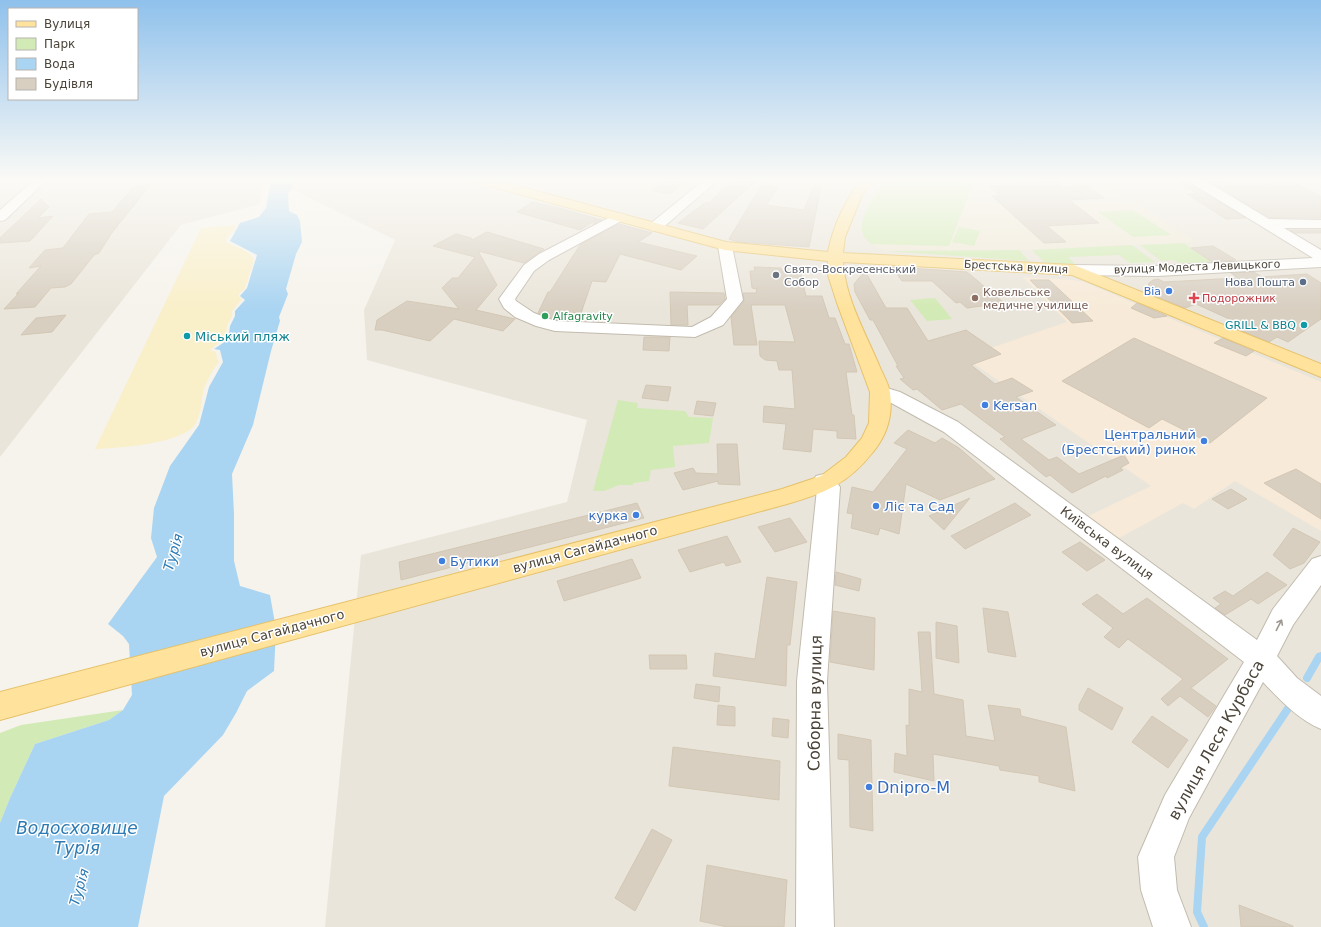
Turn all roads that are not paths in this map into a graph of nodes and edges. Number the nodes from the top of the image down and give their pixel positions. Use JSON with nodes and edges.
{"nodes":[{"id":1,"x":606,"y":223,"type":"edge"},
{"id":2,"x":641,"y":223,"type":"edge"},
{"id":3,"x":660,"y":223,"type":"edge"},
{"id":4,"x":844,"y":223,"type":"edge"},
{"id":5,"x":1266,"y":223,"type":"edge"},
{"id":6,"x":1280,"y":223,"type":"edge"},
{"id":7,"x":1321,"y":224,"type":"edge"},
{"id":8,"x":655,"y":227,"type":"junction"},
{"id":9,"x":725,"y":246,"type":"junction"},
{"id":10,"x":835,"y":256,"type":"junction"},
{"id":11,"x":1321,"y":256,"type":"edge"},
{"id":12,"x":1321,"y":262,"type":"edge"},
{"id":13,"x":1074,"y":270,"type":"junction"},
{"id":14,"x":1321,"y":371,"type":"edge"},
{"id":15,"x":880,"y":392,"type":"junction"},
{"id":16,"x":824,"y":482,"type":"junction"},
{"id":17,"x":1321,"y":566,"type":"edge"},
{"id":18,"x":1261,"y":659,"type":"junction"},
{"id":19,"x":13,"y":703,"type":"edge"},
{"id":20,"x":1321,"y":715,"type":"edge"},
{"id":21,"x":815,"y":927,"type":"edge"},
{"id":22,"x":1172,"y":927,"type":"edge"}],
"edges":[{"from":1,"to":9,"type":"street"},
{"from":2,"to":8,"type":"main road","name":"Брестська вулиця"},
{"from":3,"to":8,"type":"street"},
{"from":4,"to":10,"type":"main road","name":"вулиця Сагайдачного"},
{"from":5,"to":11,"type":"street"},
{"from":6,"to":7,"type":"street"},
{"from":8,"to":9,"type":"main road","name":"Брестська вулиця"},
{"from":9,"to":10,"type":"main road","name":"Брестська вулиця"},
{"from":10,"to":13,"type":"main road","name":"Брестська вулиця"},
{"from":10,"to":15,"type":"main road","name":"вулиця Сагайдачного"},
{"from":12,"to":13,"type":"street","name":"вулиця Модеста Левицького"},
{"from":13,"to":14,"type":"main road","name":"Брестська вулиця"},
{"from":15,"to":16,"type":"main road","name":"вулиця Сагайдачного"},
{"from":15,"to":18,"type":"street","name":"Київська вулиця"},
{"from":16,"to":19,"type":"main road","name":"вулиця Сагайдачного"},
{"from":16,"to":21,"type":"street","name":"Соборна вулиця"},
{"from":18,"to":17,"type":"street","name":"вулиця Леся Курбаса","one_way":true},
{"from":18,"to":20,"type":"street","name":"Київська вулиця"},
{"from":18,"to":22,"type":"street","name":"вулиця Леся Курбаса"}]}
